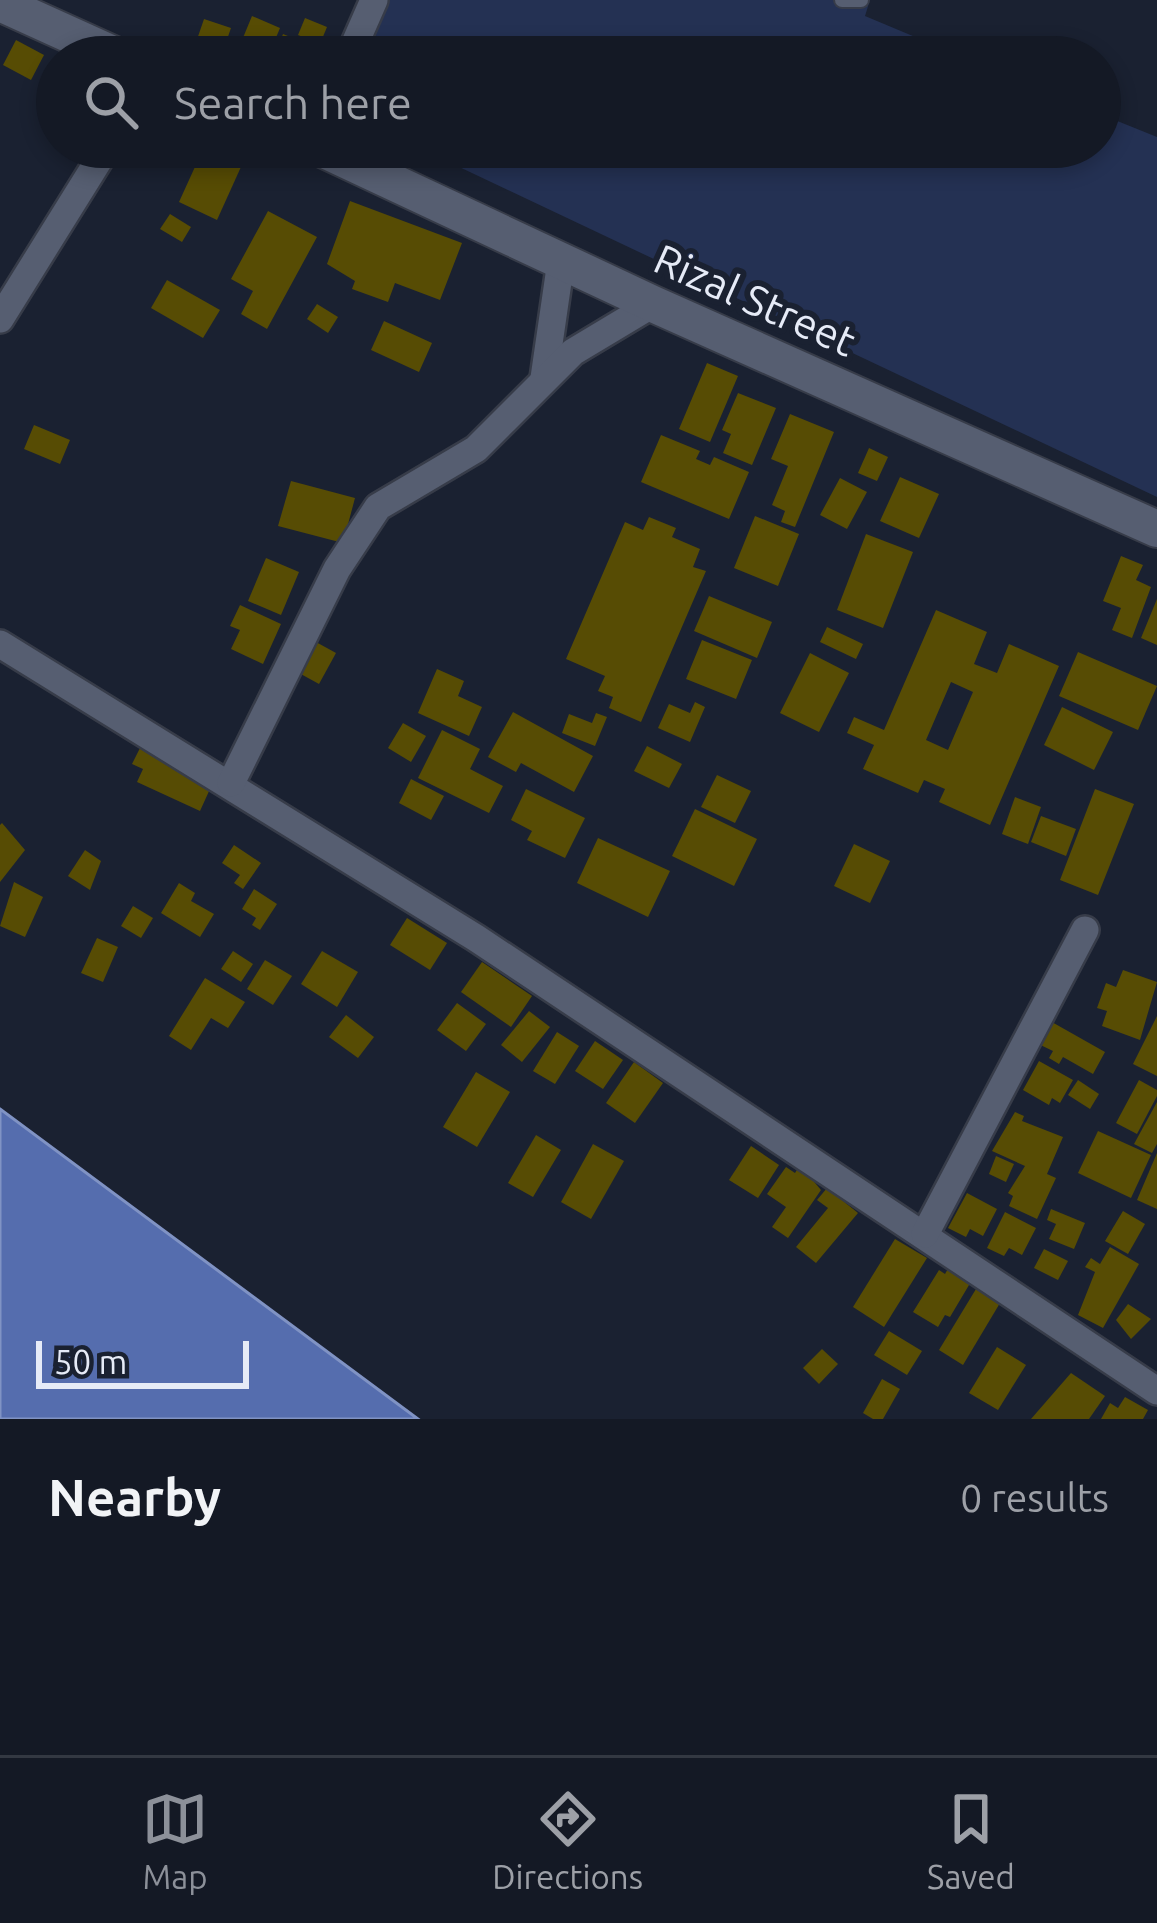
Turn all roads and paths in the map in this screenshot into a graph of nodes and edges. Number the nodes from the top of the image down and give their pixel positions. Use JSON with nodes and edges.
{"nodes":[{"id":1,"x":374,"y":0,"type":"edge"},
{"id":2,"x":842,"y":0,"type":"edge"},
{"id":3,"x":861,"y":0,"type":"edge"},
{"id":4,"x":0,"y":3,"type":"edge"},
{"id":5,"x":72,"y":36,"type":"edge"},
{"id":6,"x":358,"y":36,"type":"edge"},
{"id":7,"x":93,"y":168,"type":"edge"},
{"id":8,"x":363,"y":168,"type":"edge"},
{"id":9,"x":561,"y":261,"type":"junction"},
{"id":10,"x":653,"y":304,"type":"junction"},
{"id":11,"x":0,"y":319,"type":"edge"},
{"id":12,"x":544,"y":378,"type":"junction"},
{"id":13,"x":1157,"y":529,"type":"edge"},
{"id":14,"x":0,"y":644,"type":"edge"},
{"id":15,"x":231,"y":783,"type":"junction"},
{"id":16,"x":1085,"y":929,"type":"dead end"},
{"id":17,"x":925,"y":1234,"type":"junction"},
{"id":18,"x":1157,"y":1391,"type":"edge"}],
"edges":[{"from":1,"to":6,"type":"street"},
{"from":2,"to":3,"type":"lane"},
{"from":4,"to":5,"type":"main road"},
{"from":7,"to":11,"type":"street"},
{"from":8,"to":9,"type":"main road","name":"Rizal Street"},
{"from":9,"to":10,"type":"main road","name":"Rizal Street"},
{"from":9,"to":12,"type":"street"},
{"from":10,"to":12,"type":"street"},
{"from":10,"to":13,"type":"main road","name":"Rizal Street"},
{"from":12,"to":15,"type":"street"},
{"from":14,"to":15,"type":"street"},
{"from":15,"to":17,"type":"street"},
{"from":16,"to":17,"type":"street"},
{"from":17,"to":18,"type":"street"}]}
